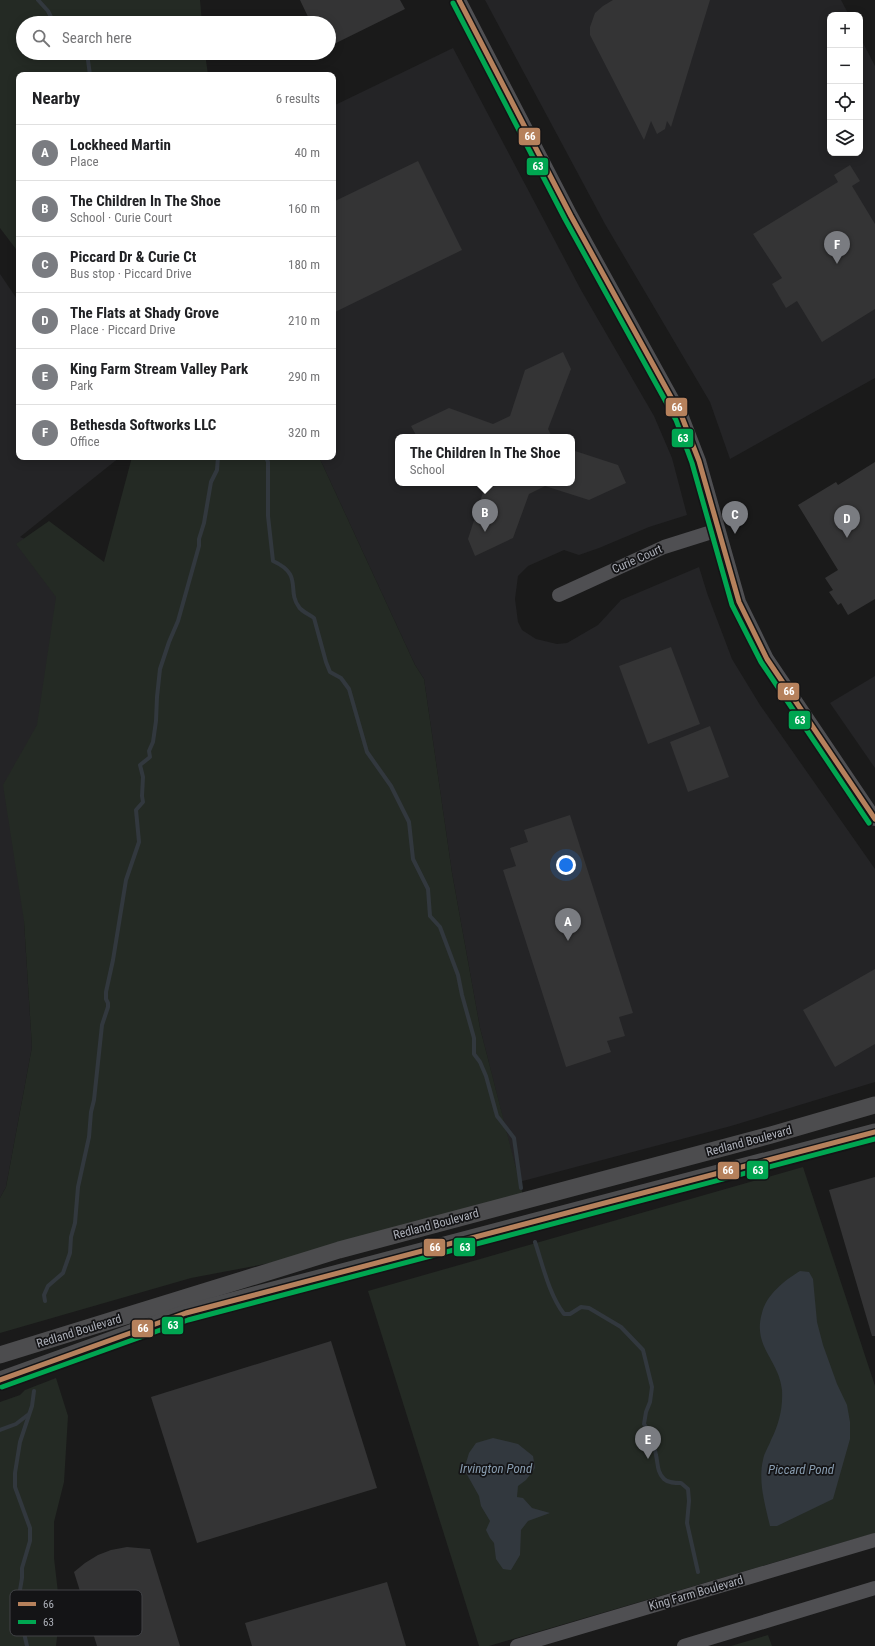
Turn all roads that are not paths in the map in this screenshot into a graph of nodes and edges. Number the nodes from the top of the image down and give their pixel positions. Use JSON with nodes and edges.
{"nodes":[{"id":1,"x":459,"y":0,"type":"edge"},
{"id":2,"x":718,"y":530,"type":"junction"},
{"id":3,"x":559,"y":595,"type":"dead end"},
{"id":4,"x":875,"y":819,"type":"edge"},
{"id":5,"x":875,"y":1105,"type":"edge"},
{"id":6,"x":875,"y":1132,"type":"edge"},
{"id":7,"x":0,"y":1355,"type":"edge"},
{"id":8,"x":0,"y":1380,"type":"edge"},
{"id":9,"x":875,"y":1540,"type":"edge"},
{"id":10,"x":875,"y":1588,"type":"edge"},
{"id":11,"x":517,"y":1646,"type":"edge"},
{"id":12,"x":684,"y":1646,"type":"edge"}],
"edges":[{"from":1,"to":2,"type":"street"},
{"from":2,"to":3,"type":"street","name":"Curie Court"},
{"from":2,"to":4,"type":"street"},
{"from":5,"to":7,"type":"main road","name":"Redland Boulevard"},
{"from":6,"to":8,"type":"main road","name":"Redland Boulevard"},
{"from":9,"to":11,"type":"street","name":"King Farm Boulevard"},
{"from":10,"to":12,"type":"street"}]}
